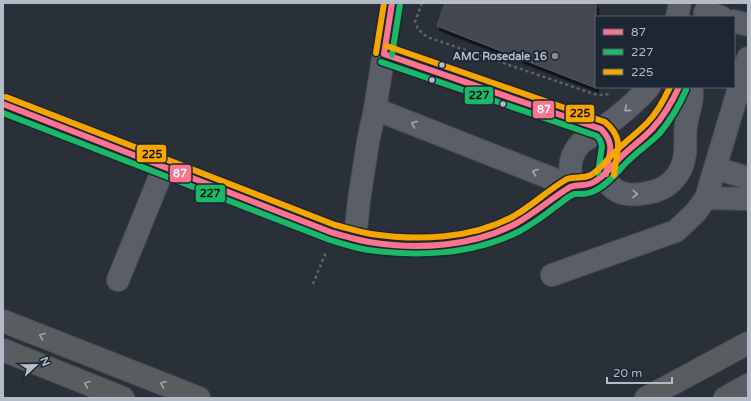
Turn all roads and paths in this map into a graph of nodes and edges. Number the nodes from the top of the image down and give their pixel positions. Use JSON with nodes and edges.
{"nodes":[{"id":1,"x":392,"y":3,"type":"edge"},
{"id":2,"x":422,"y":3,"type":"edge"},
{"id":3,"x":680,"y":3,"type":"edge"},
{"id":4,"x":677,"y":16,"type":"edge"},
{"id":5,"x":735,"y":21,"type":"edge"},
{"id":6,"x":748,"y":25,"type":"edge"},
{"id":7,"x":384,"y":54,"type":"junction"},
{"id":8,"x":748,"y":58,"type":"edge"},
{"id":9,"x":648,"y":88,"type":"edge"},
{"id":10,"x":678,"y":88,"type":"edge"},
{"id":11,"x":691,"y":88,"type":"edge"},
{"id":12,"x":614,"y":94,"type":"dead end"},
{"id":13,"x":3,"y":104,"type":"edge"},
{"id":14,"x":375,"y":109,"type":"junction"},
{"id":15,"x":601,"y":129,"type":"junction"},
{"id":16,"x":164,"y":167,"type":"junction"},
{"id":17,"x":715,"y":168,"type":"junction"},
{"id":18,"x":606,"y":174,"type":"junction"},
{"id":19,"x":748,"y":178,"type":"edge"},
{"id":20,"x":572,"y":186,"type":"junction"},
{"id":21,"x":706,"y":198,"type":"junction"},
{"id":22,"x":748,"y":200,"type":"edge"},
{"id":23,"x":355,"y":239,"type":"junction"},
{"id":24,"x":552,"y":275,"type":"dead end"},
{"id":25,"x":118,"y":280,"type":"dead end"},
{"id":26,"x":3,"y":321,"type":"edge"},
{"id":27,"x":748,"y":343,"type":"edge"},
{"id":28,"x":3,"y":350,"type":"edge"},
{"id":29,"x":748,"y":385,"type":"edge"},
{"id":30,"x":123,"y":398,"type":"edge"},
{"id":31,"x":199,"y":398,"type":"edge"},
{"id":32,"x":646,"y":398,"type":"edge"},
{"id":33,"x":725,"y":398,"type":"edge"}],
"edges":[{"from":1,"to":7,"type":"lane"},
{"from":2,"to":12,"type":"path"},
{"from":3,"to":4,"type":"lane"},
{"from":5,"to":6,"type":"lane"},
{"from":7,"to":14,"type":"lane"},
{"from":7,"to":15,"type":"lane"},
{"from":8,"to":17,"type":"lane"},
{"from":9,"to":15,"type":"lane","one_way":true},
{"from":10,"to":18,"type":"lane"},
{"from":18,"to":11,"type":"lane","one_way":true},
{"from":13,"to":16,"type":"lane"},
{"from":20,"to":14,"type":"lane","one_way":true},
{"from":14,"to":23,"type":"lane"},
{"from":15,"to":18,"type":"lane"},
{"from":15,"to":20,"type":"lane"},
{"from":16,"to":23,"type":"lane"},
{"from":16,"to":25,"type":"lane"},
{"from":17,"to":19,"type":"lane"},
{"from":17,"to":21,"type":"lane"},
{"from":18,"to":20,"type":"lane"},
{"from":20,"to":23,"type":"lane"},
{"from":21,"to":22,"type":"lane"},
{"from":21,"to":24,"type":"lane"},
{"from":31,"to":26,"type":"highway","one_way":true},
{"from":27,"to":32,"type":"highway"},
{"from":30,"to":28,"type":"highway","one_way":true},
{"from":29,"to":33,"type":"highway"}]}
